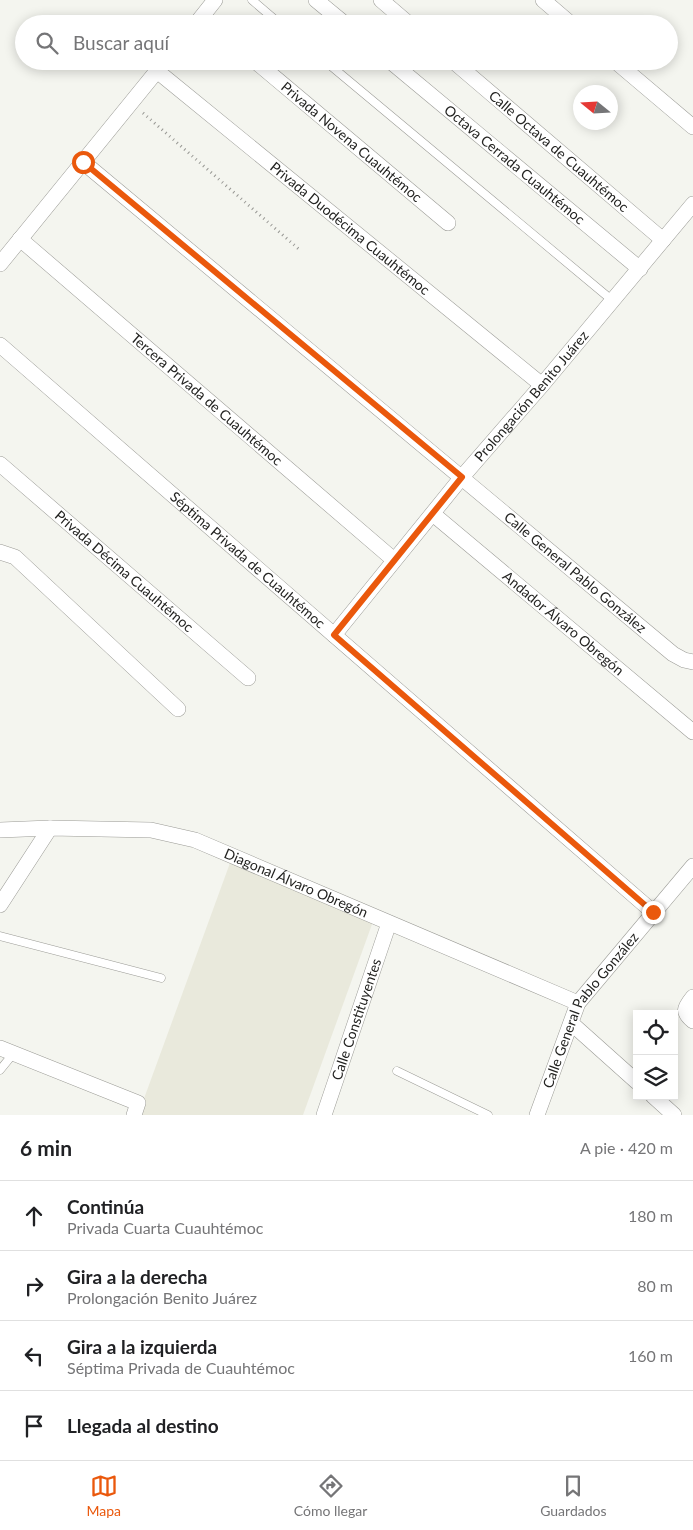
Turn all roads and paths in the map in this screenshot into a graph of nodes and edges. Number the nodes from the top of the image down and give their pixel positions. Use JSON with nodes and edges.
{"nodes":[{"id":1,"x":215,"y":0,"type":"edge"},
{"id":2,"x":252,"y":0,"type":"edge"},
{"id":3,"x":316,"y":0,"type":"edge"},
{"id":4,"x":381,"y":0,"type":"edge"},
{"id":5,"x":543,"y":0,"type":"edge"},
{"id":6,"x":206,"y":15,"type":"edge"},
{"id":7,"x":270,"y":15,"type":"edge"},
{"id":8,"x":334,"y":15,"type":"edge"},
{"id":9,"x":398,"y":15,"type":"edge"},
{"id":10,"x":560,"y":15,"type":"edge"},
{"id":11,"x":158,"y":70,"type":"edge"},
{"id":12,"x":166,"y":70,"type":"edge"},
{"id":13,"x":267,"y":70,"type":"edge"},
{"id":14,"x":336,"y":70,"type":"edge"},
{"id":15,"x":401,"y":70,"type":"edge"},
{"id":16,"x":464,"y":70,"type":"edge"},
{"id":17,"x":626,"y":70,"type":"edge"},
{"id":18,"x":131,"y":102,"type":"junction"},
{"id":19,"x":693,"y":127,"type":"edge"},
{"id":20,"x":83,"y":162,"type":"junction"},
{"id":21,"x":693,"y":204,"type":"edge"},
{"id":22,"x":448,"y":223,"type":"dead end"},
{"id":23,"x":20,"y":239,"type":"junction"},
{"id":24,"x":664,"y":240,"type":"junction"},
{"id":25,"x":301,"y":251,"type":"dead end"},
{"id":26,"x":0,"y":264,"type":"edge"},
{"id":27,"x":640,"y":269,"type":"junction"},
{"id":28,"x":613,"y":301,"type":"junction"},
{"id":29,"x":0,"y":345,"type":"edge"},
{"id":30,"x":542,"y":385,"type":"junction"},
{"id":31,"x":0,"y":464,"type":"edge"},
{"id":32,"x":462,"y":477,"type":"junction"},
{"id":33,"x":433,"y":514,"type":"junction"},
{"id":34,"x":0,"y":552,"type":"edge"},
{"id":35,"x":394,"y":560,"type":"junction"},
{"id":36,"x":334,"y":635,"type":"junction"},
{"id":37,"x":693,"y":662,"type":"edge"},
{"id":38,"x":248,"y":678,"type":"dead end"},
{"id":39,"x":178,"y":709,"type":"dead end"},
{"id":40,"x":693,"y":732,"type":"edge"},
{"id":41,"x":50,"y":828,"type":"junction"},
{"id":42,"x":0,"y":830,"type":"edge"},
{"id":43,"x":693,"y":866,"type":"edge"},
{"id":44,"x":0,"y":905,"type":"edge"},
{"id":45,"x":653,"y":912,"type":"junction"},
{"id":46,"x":389,"y":923,"type":"junction"},
{"id":47,"x":0,"y":936,"type":"edge"},
{"id":48,"x":161,"y":978,"type":"dead end"},
{"id":49,"x":693,"y":997,"type":"edge"},
{"id":50,"x":578,"y":1003,"type":"junction"},
{"id":51,"x":693,"y":1021,"type":"edge"},
{"id":52,"x":570,"y":1023,"type":"junction"},
{"id":53,"x":7,"y":1051,"type":"edge"},
{"id":54,"x":0,"y":1070,"type":"edge"},
{"id":55,"x":397,"y":1071,"type":"dead end"},
{"id":56,"x":633,"y":1078,"type":"edge"},
{"id":57,"x":655,"y":1100,"type":"edge"},
{"id":58,"x":657,"y":1100,"type":"edge"},
{"id":59,"x":136,"y":1109,"type":"edge"},
{"id":60,"x":324,"y":1115,"type":"edge"},
{"id":61,"x":488,"y":1115,"type":"edge"},
{"id":62,"x":537,"y":1115,"type":"edge"},
{"id":63,"x":652,"y":1115,"type":"edge"},
{"id":64,"x":674,"y":1115,"type":"edge"}],
"edges":[{"from":1,"to":6,"type":"street"},
{"from":2,"to":7,"type":"lane"},
{"from":3,"to":8,"type":"street"},
{"from":4,"to":9,"type":"street"},
{"from":5,"to":10,"type":"street"},
{"from":11,"to":18,"type":"street"},
{"from":12,"to":30,"type":"street","name":"Privada Duodécima Cuauhtémoc"},
{"from":13,"to":22,"type":"street","name":"Privada Novena Cuauhtémoc"},
{"from":14,"to":28,"type":"lane"},
{"from":15,"to":27,"type":"street","name":"Octava Cerrada Cuauhtémoc"},
{"from":16,"to":24,"type":"street","name":"Calle Octava de Cuauhtémoc"},
{"from":17,"to":19,"type":"street"},
{"from":18,"to":20,"type":"street"},
{"from":18,"to":25,"type":"path"},
{"from":20,"to":23,"type":"street"},
{"from":20,"to":32,"type":"street","name":"Calle General Pablo González"},
{"from":21,"to":24,"type":"street","name":"Prolongación Benito Juárez"},
{"from":23,"to":26,"type":"street"},
{"from":23,"to":35,"type":"street","name":"Tercera Privada de Cuauhtémoc"},
{"from":24,"to":27,"type":"street","name":"Prolongación Benito Juárez"},
{"from":27,"to":28,"type":"street","name":"Prolongación Benito Juárez"},
{"from":28,"to":30,"type":"street","name":"Prolongación Benito Juárez"},
{"from":29,"to":36,"type":"street","name":"Séptima Privada de Cuauhtémoc"},
{"from":30,"to":32,"type":"street","name":"Prolongación Benito Juárez"},
{"from":31,"to":38,"type":"street","name":"Privada Décima Cuauhtémoc"},
{"from":32,"to":33,"type":"street","name":"Prolongación Benito Juárez"},
{"from":32,"to":37,"type":"street","name":"Calle General Pablo González"},
{"from":33,"to":35,"type":"street","name":"Prolongación Benito Juárez"},
{"from":33,"to":40,"type":"street","name":"Andador Álvaro Obregón"},
{"from":34,"to":39,"type":"street"},
{"from":35,"to":36,"type":"street","name":"Prolongación Benito Juárez"},
{"from":36,"to":45,"type":"street","name":"Séptima Privada de Cuauhtémoc"},
{"from":41,"to":42,"type":"street","name":"Diagonal Álvaro Obregón"},
{"from":41,"to":44,"type":"street"},
{"from":41,"to":46,"type":"street","name":"Diagonal Álvaro Obregón"},
{"from":43,"to":45,"type":"street","name":"Calle General Pablo González"},
{"from":45,"to":50,"type":"street","name":"Calle General Pablo González"},
{"from":46,"to":50,"type":"street","name":"Diagonal Álvaro Obregón"},
{"from":46,"to":60,"type":"street","name":"Calle Constituyentes"},
{"from":47,"to":48,"type":"lane"},
{"from":49,"to":51,"type":"street"},
{"from":50,"to":52,"type":"street","name":"Calle General Pablo González"},
{"from":52,"to":56,"type":"street"},
{"from":52,"to":62,"type":"street","name":"Calle General Pablo González"},
{"from":53,"to":54,"type":"lane"},
{"from":53,"to":59,"type":"street"},
{"from":55,"to":61,"type":"lane"},
{"from":57,"to":63,"type":"street"},
{"from":58,"to":64,"type":"street"}]}
